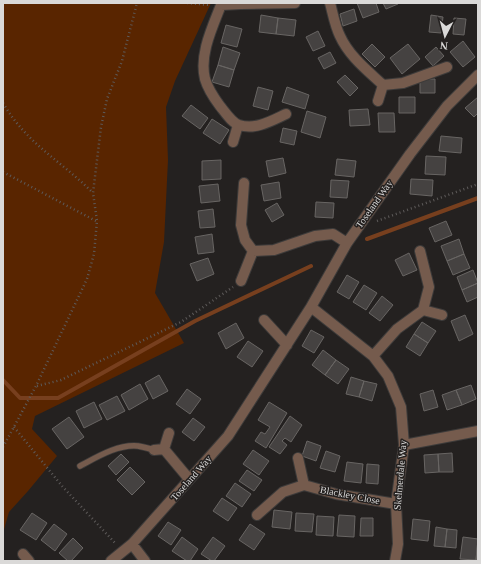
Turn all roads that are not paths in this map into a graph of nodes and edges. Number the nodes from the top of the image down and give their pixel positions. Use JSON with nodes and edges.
{"nodes":[{"id":1,"x":295,"y":3,"type":"edge"},
{"id":2,"x":330,"y":3,"type":"edge"},
{"id":3,"x":221,"y":4,"type":"edge"},
{"id":4,"x":447,"y":67,"type":"dead end"},
{"id":5,"x":478,"y":75,"type":"edge"},
{"id":6,"x":383,"y":85,"type":"junction"},
{"id":7,"x":378,"y":101,"type":"dead end"},
{"id":8,"x":286,"y":114,"type":"dead end"},
{"id":9,"x":238,"y":125,"type":"junction"},
{"id":10,"x":233,"y":142,"type":"dead end"},
{"id":11,"x":244,"y":183,"type":"dead end"},
{"id":12,"x":347,"y":243,"type":"junction"},
{"id":13,"x":253,"y":251,"type":"junction"},
{"id":14,"x":420,"y":251,"type":"dead end"},
{"id":15,"x":241,"y":281,"type":"road end"},
{"id":16,"x":311,"y":307,"type":"junction"},
{"id":17,"x":423,"y":310,"type":"junction"},
{"id":18,"x":442,"y":315,"type":"dead end"},
{"id":19,"x":264,"y":320,"type":"dead end"},
{"id":20,"x":287,"y":345,"type":"junction"},
{"id":21,"x":372,"y":356,"type":"junction"},
{"id":22,"x":478,"y":432,"type":"edge"},
{"id":23,"x":169,"y":433,"type":"dead end"},
{"id":24,"x":404,"y":445,"type":"junction"},
{"id":25,"x":159,"y":449,"type":"junction"},
{"id":26,"x":298,"y":458,"type":"dead end"},
{"id":27,"x":80,"y":466,"type":"dead end"},
{"id":28,"x":189,"y":479,"type":"junction"},
{"id":29,"x":304,"y":485,"type":"junction"},
{"id":30,"x":396,"y":504,"type":"junction"},
{"id":31,"x":257,"y":515,"type":"dead end"},
{"id":32,"x":132,"y":544,"type":"junction"},
{"id":33,"x":111,"y":561,"type":"edge"},
{"id":34,"x":145,"y":561,"type":"edge"},
{"id":35,"x":395,"y":561,"type":"edge"}],
"edges":[{"from":1,"to":3,"type":"street"},
{"from":2,"to":6,"type":"street"},
{"from":3,"to":9,"type":"street"},
{"from":4,"to":6,"type":"street"},
{"from":5,"to":12,"type":"street","name":"Toseland Way"},
{"from":6,"to":7,"type":"street"},
{"from":8,"to":9,"type":"street"},
{"from":9,"to":10,"type":"street"},
{"from":11,"to":13,"type":"street"},
{"from":12,"to":13,"type":"street"},
{"from":12,"to":16,"type":"street","name":"Toseland Way"},
{"from":13,"to":15,"type":"street"},
{"from":14,"to":17,"type":"street"},
{"from":16,"to":20,"type":"street","name":"Toseland Way"},
{"from":16,"to":21,"type":"street","name":"Skelmerdale Way"},
{"from":17,"to":18,"type":"street"},
{"from":17,"to":21,"type":"street"},
{"from":19,"to":20,"type":"street"},
{"from":20,"to":28,"type":"street","name":"Toseland Way"},
{"from":21,"to":24,"type":"street","name":"Skelmerdale Way"},
{"from":22,"to":24,"type":"street"},
{"from":23,"to":25,"type":"street"},
{"from":24,"to":30,"type":"street","name":"Skelmerdale Way"},
{"from":25,"to":27,"type":"lane"},
{"from":25,"to":28,"type":"street"},
{"from":26,"to":29,"type":"street"},
{"from":28,"to":32,"type":"street","name":"Toseland Way"},
{"from":29,"to":30,"type":"street","name":"Blackley Close"},
{"from":29,"to":31,"type":"street"},
{"from":30,"to":35,"type":"street","name":"Skelmerdale Way"},
{"from":32,"to":33,"type":"street","name":"Toseland Way"},
{"from":32,"to":34,"type":"street"}]}
